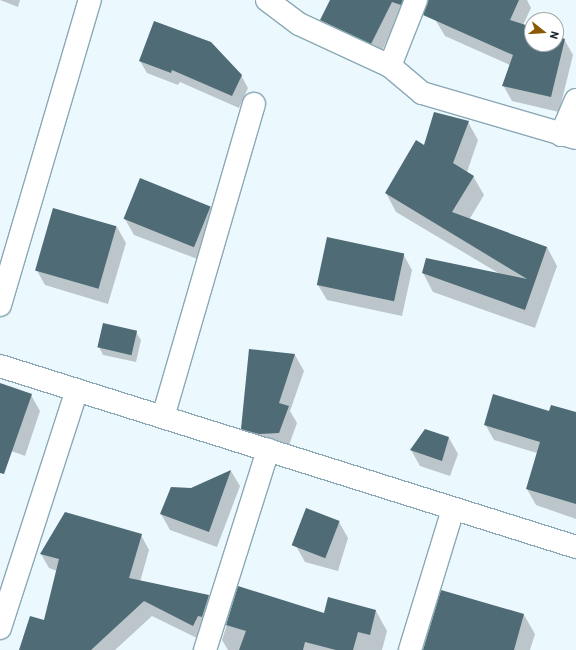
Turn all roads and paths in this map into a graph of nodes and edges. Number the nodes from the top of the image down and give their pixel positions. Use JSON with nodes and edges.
{"nodes":[{"id":1,"x":90,"y":0,"type":"edge"},
{"id":2,"x":267,"y":0,"type":"edge"},
{"id":3,"x":416,"y":0,"type":"edge"},
{"id":4,"x":390,"y":66,"type":"junction"},
{"id":5,"x":576,"y":100,"type":"edge"},
{"id":6,"x":254,"y":104,"type":"dead end"},
{"id":7,"x":569,"y":137,"type":"edge"},
{"id":8,"x":0,"y":304,"type":"edge"},
{"id":9,"x":0,"y":366,"type":"edge"},
{"id":10,"x":77,"y":390,"type":"junction"},
{"id":11,"x":163,"y":417,"type":"junction"},
{"id":12,"x":268,"y":450,"type":"junction"},
{"id":13,"x":453,"y":509,"type":"junction"},
{"id":14,"x":576,"y":547,"type":"edge"},
{"id":15,"x":0,"y":628,"type":"edge"},
{"id":16,"x":205,"y":650,"type":"edge"},
{"id":17,"x":410,"y":650,"type":"edge"}],
"edges":[{"from":1,"to":8,"type":"street"},
{"from":2,"to":4,"type":"street"},
{"from":3,"to":4,"type":"street"},
{"from":4,"to":7,"type":"street"},
{"from":5,"to":7,"type":"street"},
{"from":6,"to":11,"type":"street"},
{"from":9,"to":10,"type":"street"},
{"from":10,"to":11,"type":"street"},
{"from":10,"to":15,"type":"street"},
{"from":11,"to":12,"type":"street"},
{"from":12,"to":13,"type":"street"},
{"from":12,"to":16,"type":"street"},
{"from":13,"to":14,"type":"street"},
{"from":13,"to":17,"type":"street"}]}
